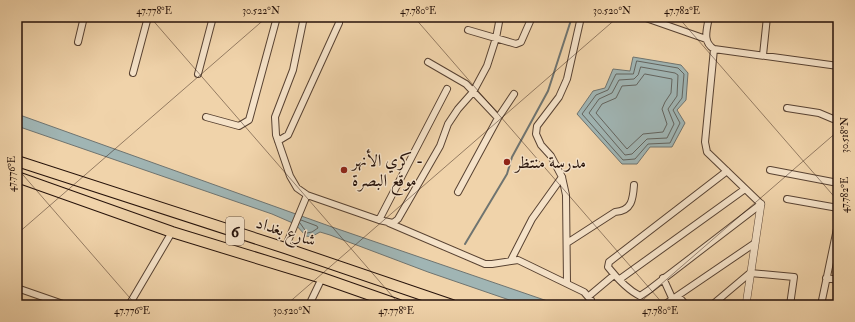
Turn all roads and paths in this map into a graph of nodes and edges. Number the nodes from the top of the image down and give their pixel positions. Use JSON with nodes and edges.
{"nodes":[{"id":1,"x":84,"y":17,"type":"edge"},
{"id":2,"x":148,"y":17,"type":"edge"},
{"id":3,"x":213,"y":17,"type":"edge"},
{"id":4,"x":277,"y":17,"type":"edge"},
{"id":5,"x":304,"y":17,"type":"edge"},
{"id":6,"x":500,"y":17,"type":"edge"},
{"id":7,"x":532,"y":17,"type":"edge"},
{"id":8,"x":581,"y":17,"type":"edge"},
{"id":9,"x":643,"y":17,"type":"edge"},
{"id":10,"x":709,"y":17,"type":"edge"},
{"id":11,"x":767,"y":17,"type":"edge"},
{"id":12,"x":339,"y":23,"type":"dead end"},
{"id":13,"x":468,"y":30,"type":"dead end"},
{"id":14,"x":496,"y":38,"type":"junction"},
{"id":15,"x":706,"y":39,"type":"junction"},
{"id":16,"x":78,"y":42,"type":"dead end"},
{"id":17,"x":714,"y":49,"type":"junction"},
{"id":18,"x":764,"y":55,"type":"junction"},
{"id":19,"x":428,"y":62,"type":"dead end"},
{"id":20,"x":838,"y":66,"type":"edge"},
{"id":21,"x":133,"y":73,"type":"dead end"},
{"id":22,"x":198,"y":74,"type":"dead end"},
{"id":23,"x":447,"y":89,"type":"dead end"},
{"id":24,"x":473,"y":92,"type":"junction"},
{"id":25,"x":514,"y":94,"type":"dead end"},
{"id":26,"x":787,"y":108,"type":"dead end"},
{"id":27,"x":206,"y":118,"type":"dead end"},
{"id":28,"x":498,"y":118,"type":"junction"},
{"id":29,"x":838,"y":121,"type":"edge"},
{"id":30,"x":278,"y":141,"type":"junction"},
{"id":31,"x":17,"y":160,"type":"edge"},
{"id":32,"x":770,"y":170,"type":"dead end"},
{"id":33,"x":727,"y":171,"type":"junction"},
{"id":34,"x":17,"y":177,"type":"edge"},
{"id":35,"x":562,"y":177,"type":"junction"},
{"id":36,"x":838,"y":183,"type":"edge"},
{"id":37,"x":634,"y":184,"type":"dead end"},
{"id":38,"x":745,"y":189,"type":"junction"},
{"id":39,"x":458,"y":192,"type":"dead end"},
{"id":40,"x":307,"y":195,"type":"junction"},
{"id":41,"x":787,"y":199,"type":"dead end"},
{"id":42,"x":761,"y":204,"type":"junction"},
{"id":43,"x":838,"y":208,"type":"edge"},
{"id":44,"x":379,"y":220,"type":"junction"},
{"id":45,"x":389,"y":223,"type":"junction"},
{"id":46,"x":838,"y":224,"type":"edge"},
{"id":47,"x":172,"y":232,"type":"junction"},
{"id":48,"x":837,"y":234,"type":"edge"},
{"id":49,"x":566,"y":243,"type":"junction"},
{"id":50,"x":754,"y":243,"type":"junction"},
{"id":51,"x":285,"y":248,"type":"junction"},
{"id":52,"x":835,"y":256,"type":"edge"},
{"id":53,"x":511,"y":260,"type":"junction"},
{"id":54,"x":750,"y":273,"type":"junction"},
{"id":55,"x":614,"y":275,"type":"junction"},
{"id":56,"x":322,"y":278,"type":"junction"},
{"id":57,"x":664,"y":278,"type":"junction"},
{"id":58,"x":826,"y":278,"type":"junction"},
{"id":59,"x":620,"y":279,"type":"junction"},
{"id":60,"x":838,"y":280,"type":"edge"},
{"id":61,"x":567,"y":283,"type":"junction"},
{"id":62,"x":17,"y":288,"type":"edge"},
{"id":63,"x":675,"y":298,"type":"junction"},
{"id":64,"x":588,"y":301,"type":"edge"},
{"id":65,"x":64,"y":305,"type":"edge"},
{"id":66,"x":129,"y":305,"type":"edge"},
{"id":67,"x":309,"y":305,"type":"edge"},
{"id":68,"x":400,"y":305,"type":"edge"},
{"id":69,"x":452,"y":305,"type":"edge"},
{"id":70,"x":664,"y":305,"type":"edge"},
{"id":71,"x":686,"y":305,"type":"edge"},
{"id":72,"x":712,"y":305,"type":"edge"},
{"id":73,"x":746,"y":305,"type":"edge"},
{"id":74,"x":790,"y":305,"type":"edge"},
{"id":75,"x":821,"y":305,"type":"edge"}],
"edges":[{"from":1,"to":16,"type":"street"},
{"from":2,"to":21,"type":"street"},
{"from":3,"to":22,"type":"street"},
{"from":4,"to":27,"type":"street"},
{"from":5,"to":30,"type":"street"},
{"from":6,"to":14,"type":"street"},
{"from":7,"to":14,"type":"street"},
{"from":8,"to":35,"type":"street"},
{"from":9,"to":15,"type":"street"},
{"from":10,"to":15,"type":"street"},
{"from":11,"to":18,"type":"street"},
{"from":12,"to":30,"type":"street"},
{"from":13,"to":14,"type":"street"},
{"from":14,"to":24,"type":"street"},
{"from":15,"to":17,"type":"street"},
{"from":17,"to":18,"type":"street"},
{"from":17,"to":33,"type":"street"},
{"from":18,"to":20,"type":"street"},
{"from":19,"to":24,"type":"street"},
{"from":23,"to":44,"type":"street"},
{"from":24,"to":28,"type":"street"},
{"from":24,"to":45,"type":"street"},
{"from":25,"to":28,"type":"street"},
{"from":26,"to":29,"type":"street"},
{"from":28,"to":39,"type":"street"},
{"from":30,"to":40,"type":"street"},
{"from":31,"to":51,"type":"highway","name":"شارع بغداد","number":"6"},
{"from":32,"to":36,"type":"street"},
{"from":33,"to":38,"type":"street"},
{"from":33,"to":55,"type":"street"},
{"from":34,"to":47,"type":"highway","name":"شارع بغداد","number":"6"},
{"from":35,"to":49,"type":"street"},
{"from":35,"to":53,"type":"street"},
{"from":37,"to":49,"type":"street"},
{"from":38,"to":42,"type":"street"},
{"from":38,"to":59,"type":"street"},
{"from":40,"to":44,"type":"street"},
{"from":40,"to":51,"type":"street"},
{"from":41,"to":43,"type":"street"},
{"from":42,"to":50,"type":"street"},
{"from":42,"to":57,"type":"street"},
{"from":44,"to":45,"type":"street"},
{"from":45,"to":53,"type":"street"},
{"from":46,"to":48,"type":"street"},
{"from":47,"to":56,"type":"highway","name":"شارع بغداد","number":"6"},
{"from":47,"to":66,"type":"street"},
{"from":48,"to":52,"type":"street"},
{"from":49,"to":61,"type":"street"},
{"from":50,"to":54,"type":"street"},
{"from":50,"to":63,"type":"street"},
{"from":51,"to":69,"type":"highway","name":"شارع بغداد","number":"6"},
{"from":52,"to":58,"type":"street"},
{"from":53,"to":61,"type":"street"},
{"from":54,"to":72,"type":"street"},
{"from":54,"to":73,"type":"street"},
{"from":54,"to":74,"type":"street"},
{"from":55,"to":59,"type":"street"},
{"from":55,"to":64,"type":"street"},
{"from":56,"to":67,"type":"street"},
{"from":56,"to":68,"type":"highway","name":"شارع بغداد","number":"6"},
{"from":57,"to":59,"type":"street"},
{"from":57,"to":63,"type":"street"},
{"from":58,"to":60,"type":"street"},
{"from":58,"to":75,"type":"street"},
{"from":61,"to":64,"type":"street"},
{"from":62,"to":65,"type":"street"},
{"from":63,"to":70,"type":"street"},
{"from":63,"to":71,"type":"street"}]}
